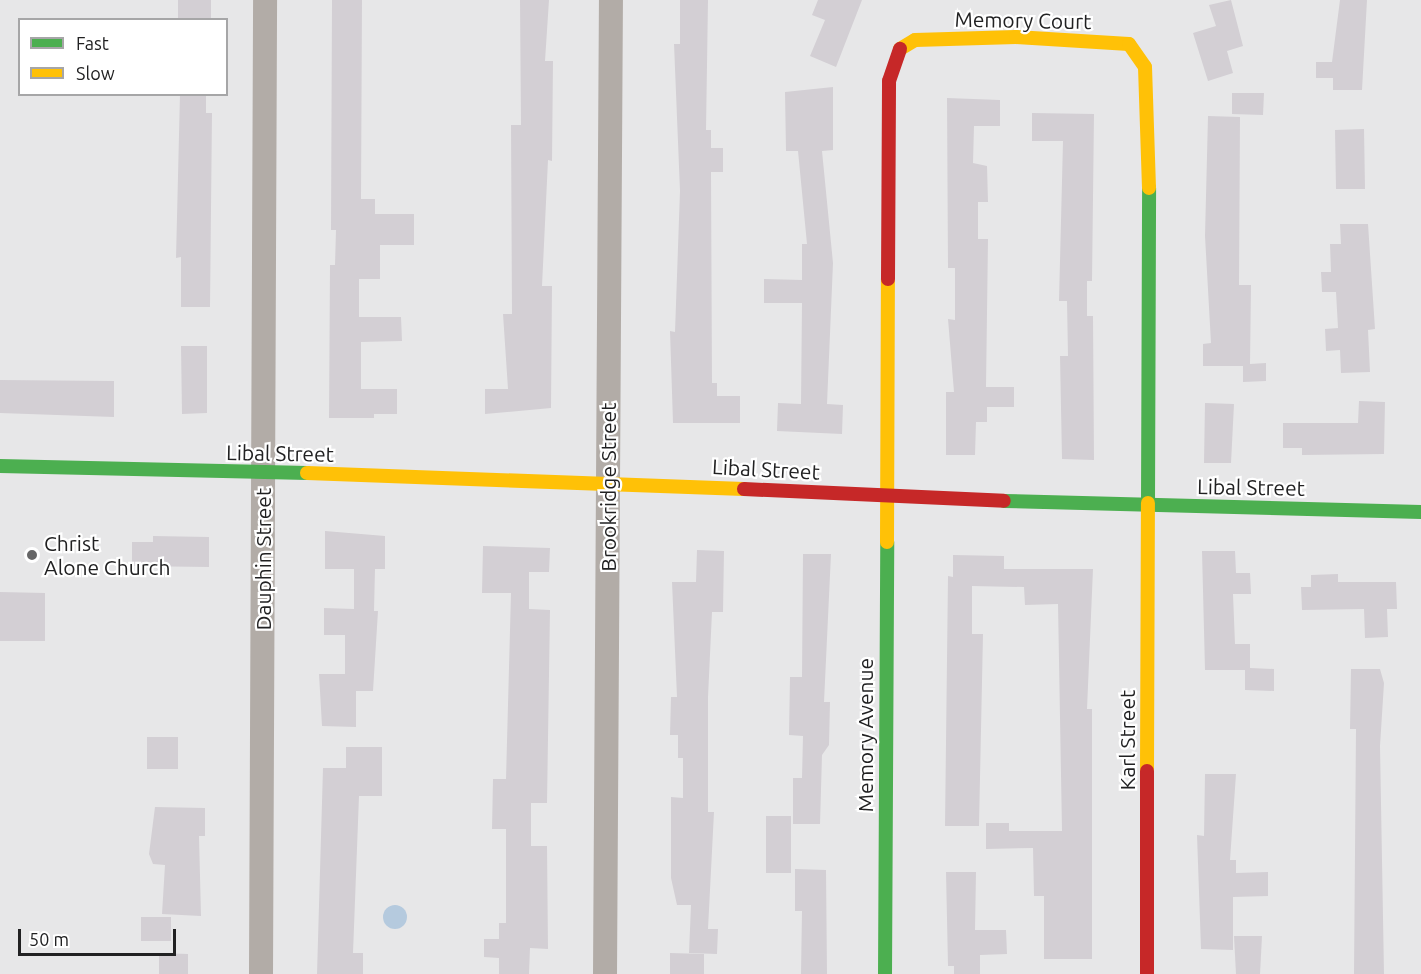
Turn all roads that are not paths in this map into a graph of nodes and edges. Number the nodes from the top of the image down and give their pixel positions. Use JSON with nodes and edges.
{"nodes":[{"id":1,"x":265,"y":0,"type":"edge"},
{"id":2,"x":611,"y":0,"type":"edge"},
{"id":3,"x":0,"y":466,"type":"edge"},
{"id":4,"x":109,"y":472,"type":"junction"},
{"id":5,"x":264,"y":473,"type":"junction"},
{"id":6,"x":0,"y":479,"type":"edge"},
{"id":7,"x":608,"y":482,"type":"junction"},
{"id":8,"x":887,"y":495,"type":"junction"},
{"id":9,"x":1148,"y":507,"type":"junction"},
{"id":10,"x":1421,"y":512,"type":"edge"},
{"id":11,"x":261,"y":974,"type":"edge"},
{"id":12,"x":605,"y":974,"type":"edge"},
{"id":13,"x":885,"y":974,"type":"edge"},
{"id":14,"x":1147,"y":974,"type":"edge"}],
"edges":[{"from":1,"to":5,"type":"street","name":"Dauphin Street"},
{"from":2,"to":7,"type":"street","name":"Brookridge Street"},
{"from":3,"to":4,"type":"street","name":"Libal Street"},
{"from":4,"to":5,"type":"street","name":"Libal Street"},
{"from":4,"to":6,"type":"street","name":"Libal Street"},
{"from":5,"to":7,"type":"street","name":"Libal Street"},
{"from":5,"to":11,"type":"street","name":"Dauphin Street"},
{"from":7,"to":8,"type":"street","name":"Libal Street"},
{"from":7,"to":12,"type":"street","name":"Brookridge Street"},
{"from":8,"to":9,"type":"street","name":"Libal Street"},
{"from":8,"to":9,"type":"street","name":"Memory Court"},
{"from":8,"to":13,"type":"street","name":"Memory Avenue"},
{"from":9,"to":10,"type":"street","name":"Libal Street"},
{"from":9,"to":14,"type":"street","name":"Karl Street"}]}
